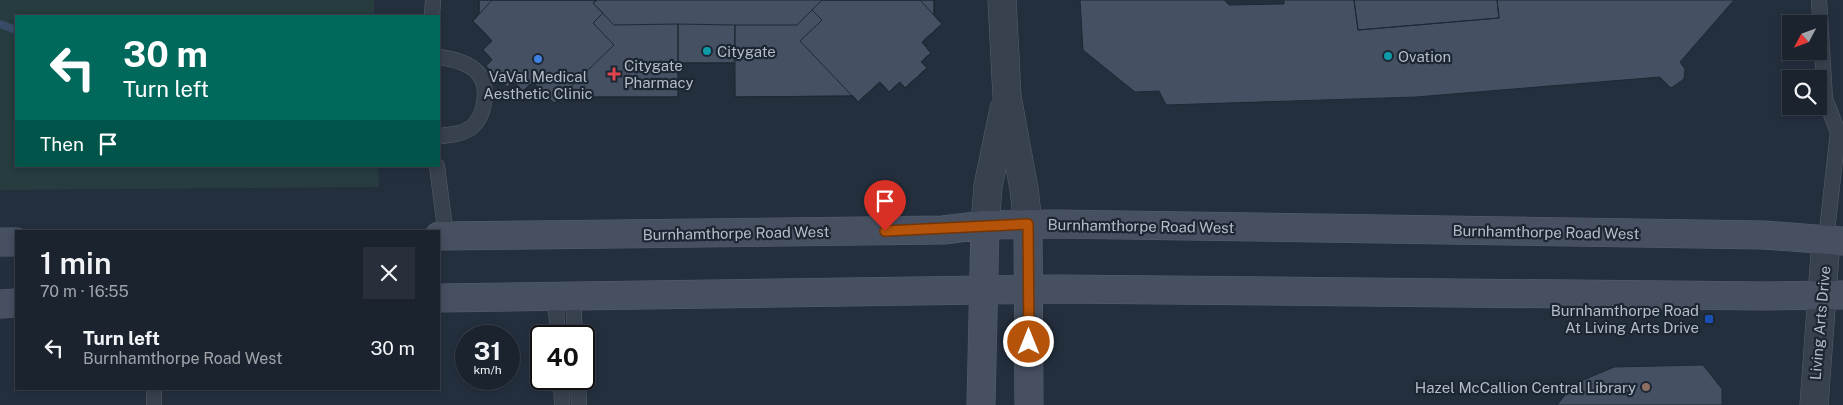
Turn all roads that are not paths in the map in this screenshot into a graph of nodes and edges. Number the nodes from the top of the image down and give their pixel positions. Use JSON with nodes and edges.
{"nodes":[{"id":1,"x":433,"y":0,"type":"edge"},
{"id":2,"x":1002,"y":0,"type":"edge"},
{"id":3,"x":1819,"y":0,"type":"edge"},
{"id":4,"x":432,"y":15,"type":"edge"},
{"id":5,"x":440,"y":57,"type":"edge"},
{"id":6,"x":1007,"y":96,"type":"junction"},
{"id":7,"x":440,"y":136,"type":"edge"},
{"id":8,"x":437,"y":167,"type":"edge"},
{"id":9,"x":1028,"y":224,"type":"junction"},
{"id":10,"x":985,"y":225,"type":"junction"},
{"id":11,"x":442,"y":236,"type":"edge"},
{"id":12,"x":1835,"y":241,"type":"edge"},
{"id":13,"x":0,"y":242,"type":"edge"},
{"id":14,"x":15,"y":242,"type":"edge"},
{"id":15,"x":1029,"y":289,"type":"junction"},
{"id":16,"x":984,"y":290,"type":"junction"},
{"id":17,"x":1832,"y":295,"type":"edge"},
{"id":18,"x":564,"y":296,"type":"junction"},
{"id":19,"x":440,"y":298,"type":"edge"},
{"id":20,"x":0,"y":304,"type":"edge"},
{"id":21,"x":15,"y":304,"type":"edge"},
{"id":22,"x":560,"y":325,"type":"edge"},
{"id":23,"x":572,"y":325,"type":"edge"},
{"id":24,"x":154,"y":390,"type":"edge"},
{"id":25,"x":561,"y":390,"type":"edge"},
{"id":26,"x":578,"y":390,"type":"edge"},
{"id":27,"x":154,"y":405,"type":"edge"},
{"id":28,"x":562,"y":405,"type":"edge"},
{"id":29,"x":579,"y":405,"type":"edge"},
{"id":30,"x":981,"y":405,"type":"edge"},
{"id":31,"x":1029,"y":405,"type":"edge"},
{"id":32,"x":1814,"y":405,"type":"edge"}],
"edges":[{"from":1,"to":4,"type":"lane"},
{"from":2,"to":6,"type":"street"},
{"from":3,"to":12,"type":"lane"},
{"from":5,"to":7,"type":"lane"},
{"from":6,"to":9,"type":"street"},
{"from":6,"to":10,"type":"street"},
{"from":8,"to":11,"type":"lane"},
{"from":9,"to":10,"type":"main road","name":"Burnhamthorpe Road West"},
{"from":9,"to":12,"type":"main road","name":"Burnhamthorpe Road West"},
{"from":9,"to":15,"type":"main road"},
{"from":10,"to":11,"type":"main road","name":"Burnhamthorpe Road West"},
{"from":10,"to":16,"type":"main road"},
{"from":12,"to":17,"type":"street","name":"Living Arts Drive"},
{"from":13,"to":14,"type":"main road"},
{"from":15,"to":16,"type":"main road"},
{"from":15,"to":17,"type":"main road"},
{"from":15,"to":31,"type":"main road"},
{"from":16,"to":18,"type":"main road"},
{"from":16,"to":30,"type":"main road"},
{"from":17,"to":32,"type":"street","name":"Living Arts Drive"},
{"from":18,"to":19,"type":"main road"},
{"from":18,"to":22,"type":"lane"},
{"from":18,"to":23,"type":"lane"},
{"from":20,"to":21,"type":"main road"},
{"from":24,"to":27,"type":"lane"},
{"from":25,"to":28,"type":"lane"},
{"from":26,"to":29,"type":"lane"}]}
